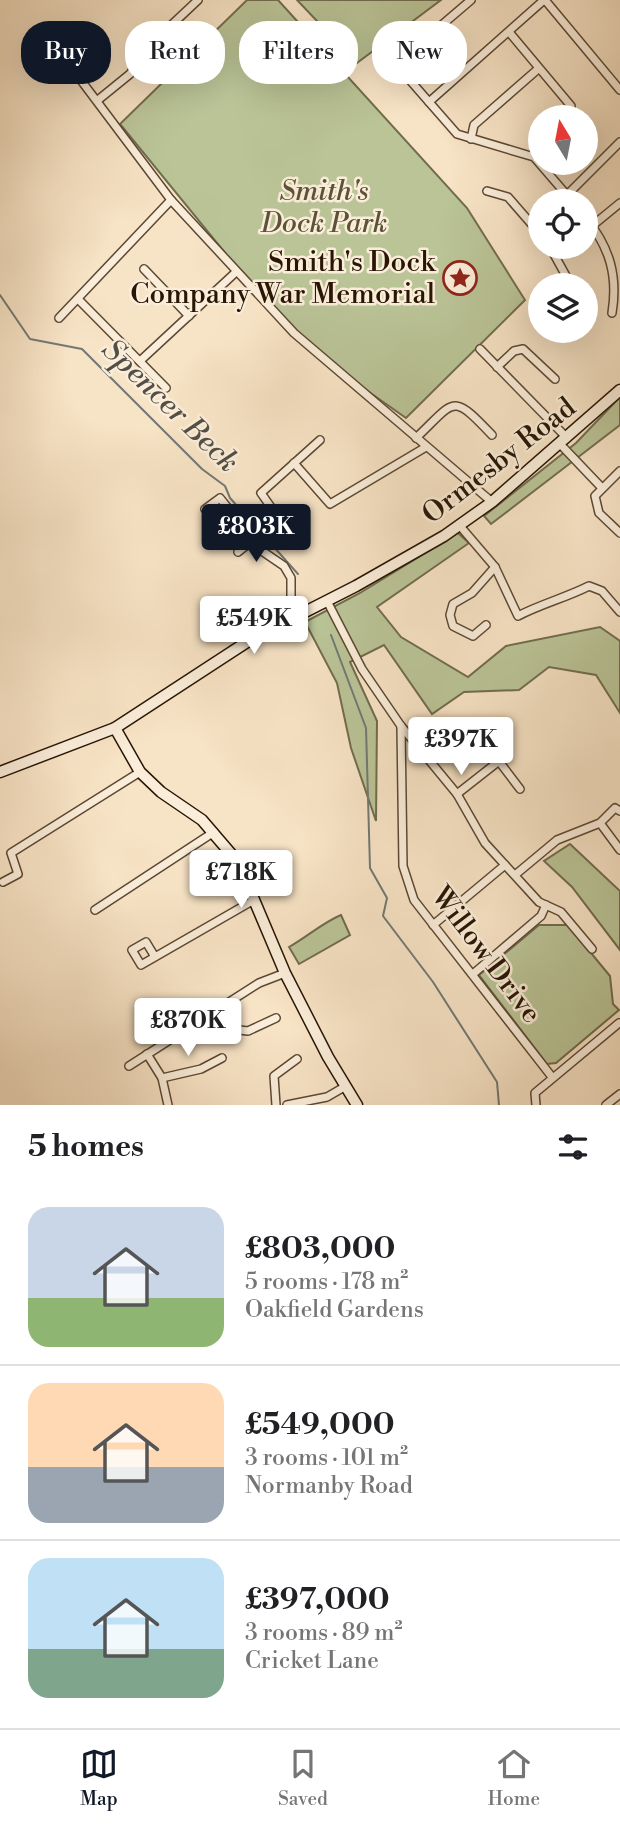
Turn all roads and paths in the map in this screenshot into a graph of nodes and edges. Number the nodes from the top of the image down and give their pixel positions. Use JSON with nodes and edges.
{"nodes":[{"id":1,"x":198,"y":0,"type":"edge"},
{"id":2,"x":471,"y":0,"type":"edge"},
{"id":3,"x":545,"y":0,"type":"edge"},
{"id":4,"x":509,"y":32,"type":"junction"},
{"id":5,"x":538,"y":69,"type":"junction"},
{"id":6,"x":85,"y":84,"type":"edge"},
{"id":7,"x":620,"y":90,"type":"edge"},
{"id":8,"x":98,"y":100,"type":"junction"},
{"id":9,"x":429,"y":102,"type":"junction"},
{"id":10,"x":570,"y":105,"type":"edge"},
{"id":11,"x":471,"y":139,"type":"junction"},
{"id":12,"x":620,"y":142,"type":"edge"},
{"id":13,"x":562,"y":189,"type":"edge"},
{"id":14,"x":578,"y":189,"type":"edge"},
{"id":15,"x":487,"y":191,"type":"dead end"},
{"id":16,"x":172,"y":200,"type":"junction"},
{"id":17,"x":620,"y":203,"type":"edge"},
{"id":18,"x":528,"y":220,"type":"edge"},
{"id":19,"x":598,"y":221,"type":"edge"},
{"id":20,"x":598,"y":237,"type":"edge"},
{"id":21,"x":144,"y":269,"type":"dead end"},
{"id":22,"x":236,"y":272,"type":"junction"},
{"id":23,"x":78,"y":299,"type":"junction"},
{"id":24,"x":612,"y":313,"type":"dead end"},
{"id":25,"x":188,"y":316,"type":"junction"},
{"id":26,"x":59,"y":318,"type":"dead end"},
{"id":27,"x":480,"y":349,"type":"dead end"},
{"id":28,"x":140,"y":361,"type":"junction"},
{"id":29,"x":497,"y":367,"type":"junction"},
{"id":30,"x":555,"y":379,"type":"dead end"},
{"id":31,"x":166,"y":387,"type":"dead end"},
{"id":32,"x":620,"y":390,"type":"edge"},
{"id":33,"x":492,"y":435,"type":"dead end"},
{"id":34,"x":416,"y":438,"type":"junction"},
{"id":35,"x":320,"y":440,"type":"dead end"},
{"id":36,"x":564,"y":442,"type":"junction"},
{"id":37,"x":426,"y":447,"type":"junction"},
{"id":38,"x":293,"y":463,"type":"junction"},
{"id":39,"x":620,"y":471,"type":"edge"},
{"id":40,"x":602,"y":488,"type":"junction"},
{"id":41,"x":492,"y":502,"type":"junction"},
{"id":42,"x":205,"y":509,"type":"dead end"},
{"id":43,"x":460,"y":526,"type":"junction"},
{"id":44,"x":287,"y":530,"type":"dead end"},
{"id":45,"x":620,"y":533,"type":"edge"},
{"id":46,"x":253,"y":540,"type":"junction"},
{"id":47,"x":238,"y":552,"type":"dead end"},
{"id":48,"x":495,"y":567,"type":"junction"},
{"id":49,"x":327,"y":601,"type":"junction"},
{"id":50,"x":620,"y":612,"type":"edge"},
{"id":51,"x":296,"y":616,"type":"junction"},
{"id":52,"x":486,"y":625,"type":"dead end"},
{"id":53,"x":401,"y":726,"type":"junction"},
{"id":54,"x":115,"y":728,"type":"junction"},
{"id":55,"x":476,"y":731,"type":"dead end"},
{"id":56,"x":499,"y":761,"type":"junction"},
{"id":57,"x":0,"y":772,"type":"edge"},
{"id":58,"x":140,"y":772,"type":"junction"},
{"id":59,"x":520,"y":789,"type":"dead end"},
{"id":60,"x":457,"y":794,"type":"junction"},
{"id":61,"x":620,"y":811,"type":"edge"},
{"id":62,"x":600,"y":823,"type":"junction"},
{"id":63,"x":214,"y":832,"type":"junction"},
{"id":64,"x":620,"y":850,"type":"edge"},
{"id":65,"x":505,"y":865,"type":"junction"},
{"id":66,"x":515,"y":875,"type":"junction"},
{"id":67,"x":3,"y":882,"type":"dead end"},
{"id":68,"x":254,"y":900,"type":"junction"},
{"id":69,"x":546,"y":905,"type":"junction"},
{"id":70,"x":94,"y":910,"type":"dead end"},
{"id":71,"x":433,"y":925,"type":"junction"},
{"id":72,"x":592,"y":949,"type":"dead end"},
{"id":73,"x":155,"y":957,"type":"dead end"},
{"id":74,"x":285,"y":973,"type":"junction"},
{"id":75,"x":473,"y":974,"type":"junction"},
{"id":76,"x":221,"y":1007,"type":"junction"},
{"id":77,"x":276,"y":1018,"type":"dead end"},
{"id":78,"x":619,"y":1023,"type":"edge"},
{"id":79,"x":147,"y":1054,"type":"junction"},
{"id":80,"x":222,"y":1058,"type":"dead end"},
{"id":81,"x":297,"y":1059,"type":"dead end"},
{"id":82,"x":129,"y":1066,"type":"dead end"},
{"id":83,"x":552,"y":1077,"type":"junction"},
{"id":84,"x":162,"y":1078,"type":"junction"},
{"id":85,"x":345,"y":1086,"type":"junction"},
{"id":86,"x":620,"y":1094,"type":"edge"},
{"id":87,"x":312,"y":1103,"type":"edge"},
{"id":88,"x":169,"y":1105,"type":"edge"},
{"id":89,"x":276,"y":1105,"type":"edge"},
{"id":90,"x":287,"y":1105,"type":"edge"},
{"id":91,"x":357,"y":1105,"type":"edge"},
{"id":92,"x":536,"y":1105,"type":"edge"},
{"id":93,"x":606,"y":1105,"type":"edge"}],
"edges":[{"from":1,"to":8,"type":"street"},
{"from":2,"to":9,"type":"street"},
{"from":3,"to":4,"type":"street"},
{"from":3,"to":7,"type":"street"},
{"from":4,"to":5,"type":"street"},
{"from":4,"to":9,"type":"street"},
{"from":5,"to":10,"type":"street"},
{"from":5,"to":11,"type":"street"},
{"from":6,"to":8,"type":"street"},
{"from":8,"to":16,"type":"street"},
{"from":9,"to":11,"type":"street"},
{"from":11,"to":13,"type":"street"},
{"from":12,"to":14,"type":"street"},
{"from":15,"to":18,"type":"street"},
{"from":16,"to":22,"type":"street"},
{"from":16,"to":23,"type":"street"},
{"from":17,"to":19,"type":"street"},
{"from":20,"to":24,"type":"street"},
{"from":21,"to":25,"type":"street"},
{"from":22,"to":25,"type":"street"},
{"from":22,"to":34,"type":"street"},
{"from":23,"to":26,"type":"street"},
{"from":23,"to":28,"type":"street"},
{"from":25,"to":28,"type":"street"},
{"from":27,"to":29,"type":"street"},
{"from":28,"to":31,"type":"street"},
{"from":29,"to":30,"type":"street"},
{"from":29,"to":36,"type":"street"},
{"from":32,"to":36,"type":"main road","name":"Ormesby Road"},
{"from":33,"to":34,"type":"street"},
{"from":34,"to":37,"type":"street"},
{"from":35,"to":38,"type":"street"},
{"from":36,"to":40,"type":"street"},
{"from":36,"to":41,"type":"main road","name":"Ormesby Road"},
{"from":37,"to":38,"type":"street"},
{"from":37,"to":41,"type":"street"},
{"from":38,"to":44,"type":"street"},
{"from":39,"to":40,"type":"street"},
{"from":40,"to":45,"type":"street"},
{"from":41,"to":43,"type":"main road","name":"Ormesby Road"},
{"from":42,"to":46,"type":"street"},
{"from":43,"to":48,"type":"street"},
{"from":43,"to":49,"type":"main road","name":"Ormesby Road"},
{"from":46,"to":47,"type":"street"},
{"from":46,"to":51,"type":"street"},
{"from":48,"to":50,"type":"street"},
{"from":48,"to":52,"type":"street"},
{"from":49,"to":51,"type":"main road","name":"Ormesby Road"},
{"from":49,"to":53,"type":"street"},
{"from":51,"to":54,"type":"main road","name":"Ormesby Road"},
{"from":53,"to":60,"type":"street"},
{"from":53,"to":71,"type":"street","name":"Willow Drive"},
{"from":54,"to":57,"type":"main road","name":"Ormesby Road"},
{"from":54,"to":58,"type":"main road"},
{"from":55,"to":56,"type":"street"},
{"from":56,"to":59,"type":"street"},
{"from":56,"to":60,"type":"street"},
{"from":58,"to":63,"type":"main road"},
{"from":58,"to":67,"type":"street"},
{"from":60,"to":65,"type":"street"},
{"from":61,"to":62,"type":"street"},
{"from":62,"to":64,"type":"street"},
{"from":62,"to":66,"type":"street"},
{"from":63,"to":68,"type":"main road"},
{"from":63,"to":70,"type":"street"},
{"from":65,"to":66,"type":"street"},
{"from":65,"to":71,"type":"street"},
{"from":66,"to":69,"type":"street"},
{"from":68,"to":73,"type":"street"},
{"from":68,"to":74,"type":"main road"},
{"from":69,"to":72,"type":"street"},
{"from":69,"to":75,"type":"street"},
{"from":71,"to":75,"type":"street","name":"Willow Drive"},
{"from":74,"to":76,"type":"street"},
{"from":74,"to":85,"type":"main road"},
{"from":75,"to":83,"type":"street","name":"Willow Drive"},
{"from":76,"to":77,"type":"street"},
{"from":76,"to":79,"type":"street"},
{"from":78,"to":83,"type":"street"},
{"from":79,"to":82,"type":"street"},
{"from":79,"to":84,"type":"street"},
{"from":80,"to":84,"type":"street"},
{"from":81,"to":89,"type":"street"},
{"from":83,"to":92,"type":"street"},
{"from":84,"to":88,"type":"street"},
{"from":85,"to":87,"type":"street"},
{"from":85,"to":91,"type":"main road"},
{"from":86,"to":93,"type":"street"},
{"from":87,"to":90,"type":"street"}]}
